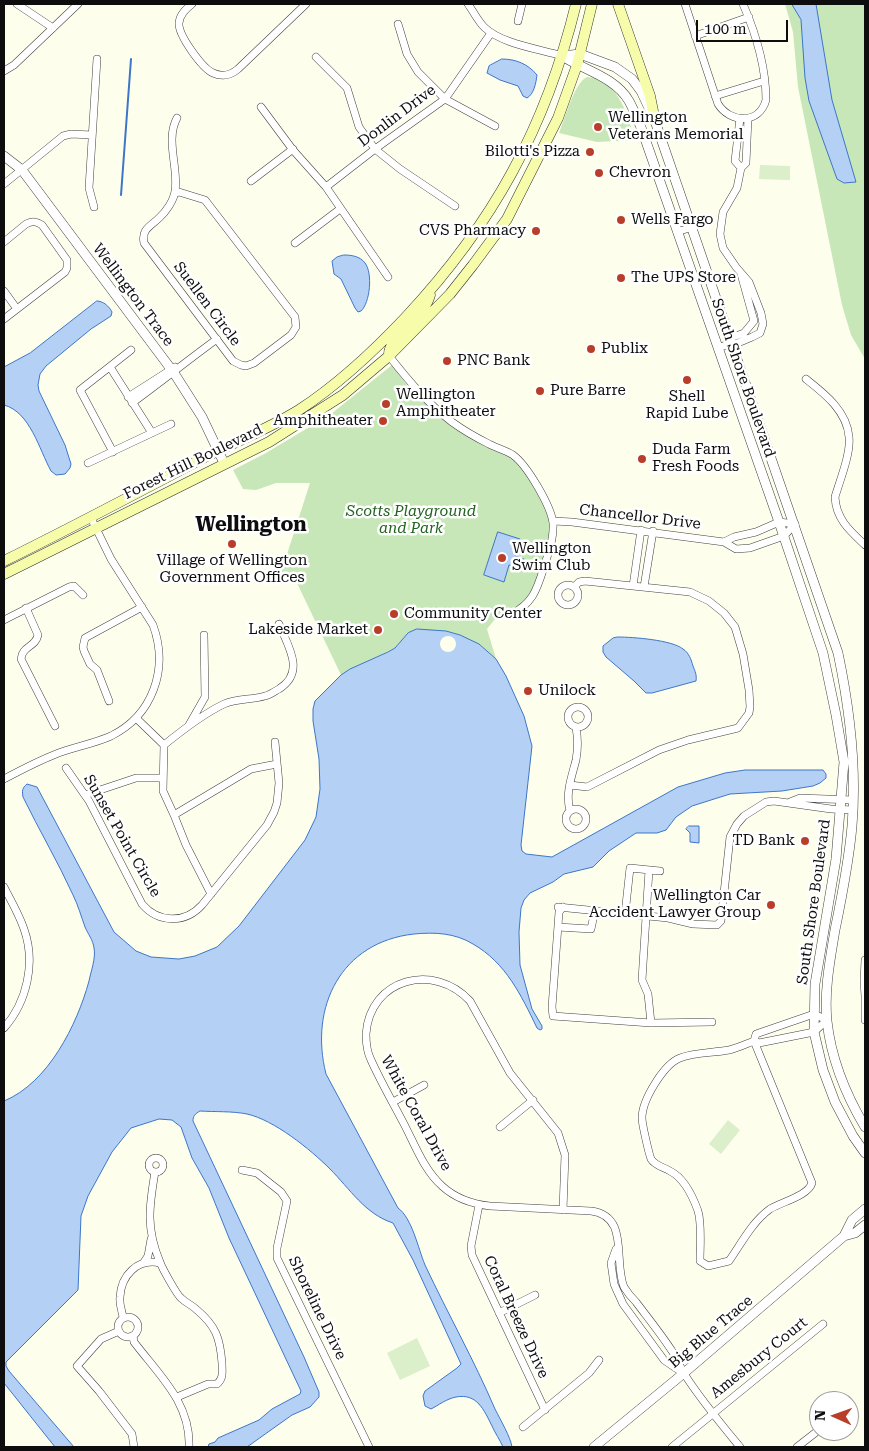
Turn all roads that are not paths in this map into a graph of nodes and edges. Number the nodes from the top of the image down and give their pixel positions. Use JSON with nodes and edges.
{"nodes":[{"id":1,"x":18,"y":4,"type":"edge"},
{"id":2,"x":78,"y":4,"type":"edge"},
{"id":3,"x":192,"y":4,"type":"edge"},
{"id":4,"x":306,"y":4,"type":"edge"},
{"id":5,"x":468,"y":4,"type":"edge"},
{"id":6,"x":522,"y":4,"type":"edge"},
{"id":7,"x":576,"y":4,"type":"edge"},
{"id":8,"x":592,"y":4,"type":"edge"},
{"id":9,"x":618,"y":4,"type":"edge"},
{"id":10,"x":685,"y":4,"type":"edge"},
{"id":11,"x":743,"y":4,"type":"edge"},
{"id":12,"x":749,"y":17,"type":"junction"},
{"id":13,"x":518,"y":20,"type":"dead end"},
{"id":14,"x":398,"y":24,"type":"dead end"},
{"id":15,"x":53,"y":28,"type":"junction"},
{"id":16,"x":491,"y":33,"type":"junction"},
{"id":17,"x":694,"y":36,"type":"junction"},
{"id":18,"x":580,"y":54,"type":"junction"},
{"id":19,"x":562,"y":56,"type":"junction"},
{"id":20,"x":316,"y":57,"type":"dead end"},
{"id":21,"x":97,"y":59,"type":"dead end"},
{"id":22,"x":577,"y":65,"type":"junction"},
{"id":23,"x":4,"y":71,"type":"edge"},
{"id":24,"x":764,"y":81,"type":"junction"},
{"id":25,"x":715,"y":96,"type":"junction"},
{"id":26,"x":445,"y":99,"type":"junction"},
{"id":27,"x":260,"y":107,"type":"dead end"},
{"id":28,"x":177,"y":118,"type":"dead end"},
{"id":29,"x":740,"y":118,"type":"junction"},
{"id":30,"x":748,"y":118,"type":"junction"},
{"id":31,"x":655,"y":121,"type":"junction"},
{"id":32,"x":494,"y":126,"type":"dead end"},
{"id":33,"x":92,"y":135,"type":"junction"},
{"id":34,"x":292,"y":149,"type":"junction"},
{"id":35,"x":375,"y":149,"type":"junction"},
{"id":36,"x":4,"y":156,"type":"edge"},
{"id":37,"x":741,"y":168,"type":"junction"},
{"id":38,"x":22,"y":170,"type":"junction"},
{"id":39,"x":252,"y":182,"type":"dead end"},
{"id":40,"x":4,"y":184,"type":"edge"},
{"id":41,"x":326,"y":187,"type":"junction"},
{"id":42,"x":175,"y":193,"type":"junction"},
{"id":43,"x":456,"y":206,"type":"dead end"},
{"id":44,"x":94,"y":207,"type":"dead end"},
{"id":45,"x":340,"y":209,"type":"junction"},
{"id":46,"x":692,"y":228,"type":"junction"},
{"id":47,"x":677,"y":232,"type":"junction"},
{"id":48,"x":4,"y":242,"type":"edge"},
{"id":49,"x":295,"y":243,"type":"dead end"},
{"id":50,"x":742,"y":274,"type":"junction"},
{"id":51,"x":388,"y":277,"type":"dead end"},
{"id":52,"x":430,"y":291,"type":"junction"},
{"id":53,"x":4,"y":292,"type":"edge"},
{"id":54,"x":17,"y":309,"type":"junction"},
{"id":55,"x":4,"y":319,"type":"edge"},
{"id":56,"x":217,"y":339,"type":"junction"},
{"id":57,"x":732,"y":342,"type":"junction"},
{"id":58,"x":721,"y":347,"type":"junction"},
{"id":59,"x":131,"y":350,"type":"dead end"},
{"id":60,"x":389,"y":356,"type":"junction"},
{"id":61,"x":110,"y":367,"type":"junction"},
{"id":62,"x":172,"y":371,"type":"junction"},
{"id":63,"x":806,"y":379,"type":"dead end"},
{"id":64,"x":130,"y":400,"type":"junction"},
{"id":65,"x":171,"y":424,"type":"dead end"},
{"id":66,"x":152,"y":433,"type":"junction"},
{"id":67,"x":218,"y":450,"type":"junction"},
{"id":68,"x":112,"y":452,"type":"junction"},
{"id":69,"x":88,"y":463,"type":"dead end"},
{"id":70,"x":224,"y":463,"type":"junction"},
{"id":71,"x":91,"y":518,"type":"junction"},
{"id":72,"x":553,"y":521,"type":"junction"},
{"id":73,"x":779,"y":522,"type":"junction"},
{"id":74,"x":795,"y":524,"type":"junction"},
{"id":75,"x":96,"y":528,"type":"junction"},
{"id":76,"x":641,"y":530,"type":"junction"},
{"id":77,"x":653,"y":532,"type":"junction"},
{"id":78,"x":784,"y":536,"type":"junction"},
{"id":79,"x":724,"y":542,"type":"junction"},
{"id":80,"x":865,"y":545,"type":"edge"},
{"id":81,"x":4,"y":561,"type":"edge"},
{"id":82,"x":636,"y":567,"type":"junction"},
{"id":83,"x":647,"y":568,"type":"junction"},
{"id":84,"x":4,"y":574,"type":"edge"},
{"id":85,"x":575,"y":586,"type":"dead end"},
{"id":86,"x":633,"y":586,"type":"junction"},
{"id":87,"x":644,"y":587,"type":"junction"},
{"id":88,"x":84,"y":595,"type":"dead end"},
{"id":89,"x":142,"y":607,"type":"junction"},
{"id":90,"x":26,"y":608,"type":"junction"},
{"id":91,"x":510,"y":615,"type":"dead end"},
{"id":92,"x":4,"y":620,"type":"edge"},
{"id":93,"x":279,"y":624,"type":"dead end"},
{"id":94,"x":204,"y":635,"type":"dead end"},
{"id":95,"x":109,"y":701,"type":"dead end"},
{"id":96,"x":136,"y":718,"type":"junction"},
{"id":97,"x":54,"y":726,"type":"dead end"},
{"id":98,"x":187,"y":727,"type":"junction"},
{"id":99,"x":576,"y":728,"type":"dead end"},
{"id":100,"x":275,"y":742,"type":"dead end"},
{"id":101,"x":164,"y":745,"type":"junction"},
{"id":102,"x":277,"y":764,"type":"junction"},
{"id":103,"x":66,"y":768,"type":"dead end"},
{"id":104,"x":162,"y":778,"type":"junction"},
{"id":105,"x":4,"y":779,"type":"edge"},
{"id":106,"x":570,"y":784,"type":"junction"},
{"id":107,"x":85,"y":795,"type":"junction"},
{"id":108,"x":841,"y":800,"type":"junction"},
{"id":109,"x":853,"y":800,"type":"junction"},
{"id":110,"x":790,"y":802,"type":"junction"},
{"id":111,"x":840,"y":810,"type":"junction"},
{"id":112,"x":853,"y":810,"type":"junction"},
{"id":113,"x":570,"y":811,"type":"dead end"},
{"id":114,"x":174,"y":815,"type":"junction"},
{"id":115,"x":649,"y":870,"type":"junction"},
{"id":116,"x":660,"y":871,"type":"dead end"},
{"id":117,"x":4,"y":887,"type":"edge"},
{"id":118,"x":211,"y":894,"type":"junction"},
{"id":119,"x":595,"y":910,"type":"junction"},
{"id":120,"x":626,"y":914,"type":"junction"},
{"id":121,"x":645,"y":916,"type":"junction"},
{"id":122,"x":558,"y":927,"type":"junction"},
{"id":123,"x":865,"y":960,"type":"edge"},
{"id":124,"x":865,"y":996,"type":"edge"},
{"id":125,"x":814,"y":1014,"type":"junction"},
{"id":126,"x":827,"y":1020,"type":"junction"},
{"id":127,"x":865,"y":1020,"type":"edge"},
{"id":128,"x":651,"y":1022,"type":"junction"},
{"id":129,"x":712,"y":1022,"type":"dead end"},
{"id":130,"x":4,"y":1028,"type":"edge"},
{"id":131,"x":814,"y":1032,"type":"junction"},
{"id":132,"x":754,"y":1041,"type":"junction"},
{"id":133,"x":424,"y":1086,"type":"dead end"},
{"id":134,"x":533,"y":1100,"type":"junction"},
{"id":135,"x":393,"y":1102,"type":"junction"},
{"id":136,"x":500,"y":1127,"type":"dead end"},
{"id":137,"x":865,"y":1127,"type":"edge"},
{"id":138,"x":865,"y":1154,"type":"edge"},
{"id":139,"x":242,"y":1170,"type":"dead end"},
{"id":140,"x":155,"y":1172,"type":"dead end"},
{"id":141,"x":479,"y":1205,"type":"junction"},
{"id":142,"x":865,"y":1209,"type":"edge"},
{"id":143,"x":563,"y":1210,"type":"junction"},
{"id":144,"x":865,"y":1225,"type":"edge"},
{"id":145,"x":844,"y":1236,"type":"junction"},
{"id":146,"x":152,"y":1237,"type":"junction"},
{"id":147,"x":618,"y":1244,"type":"junction"},
{"id":148,"x":144,"y":1262,"type":"junction"},
{"id":149,"x":160,"y":1263,"type":"junction"},
{"id":150,"x":535,"y":1295,"type":"dead end"},
{"id":151,"x":499,"y":1312,"type":"junction"},
{"id":152,"x":123,"y":1318,"type":"junction"},
{"id":153,"x":823,"y":1324,"type":"dead end"},
{"id":154,"x":119,"y":1331,"type":"junction"},
{"id":155,"x":132,"y":1336,"type":"junction"},
{"id":156,"x":599,"y":1360,"type":"dead end"},
{"id":157,"x":684,"y":1373,"type":"junction"},
{"id":158,"x":176,"y":1397,"type":"junction"},
{"id":159,"x":545,"y":1410,"type":"junction"},
{"id":160,"x":713,"y":1414,"type":"junction"},
{"id":161,"x":523,"y":1427,"type":"dead end"},
{"id":162,"x":809,"y":1437,"type":"edge"},
{"id":163,"x":134,"y":1447,"type":"edge"},
{"id":164,"x":189,"y":1447,"type":"edge"},
{"id":165,"x":369,"y":1447,"type":"edge"},
{"id":166,"x":594,"y":1447,"type":"edge"},
{"id":167,"x":672,"y":1447,"type":"edge"},
{"id":168,"x":740,"y":1447,"type":"edge"},
{"id":169,"x":797,"y":1447,"type":"edge"}],
"edges":[{"from":1,"to":15,"type":"street"},
{"from":2,"to":15,"type":"street"},
{"from":3,"to":4,"type":"street"},
{"from":5,"to":16,"type":"street"},
{"from":6,"to":13,"type":"street"},
{"from":7,"to":19,"type":"main road","name":"Forest Hill Boulevard"},
{"from":8,"to":18,"type":"main road","name":"Forest Hill Boulevard"},
{"from":9,"to":31,"type":"main road"},
{"from":10,"to":17,"type":"street"},
{"from":11,"to":12,"type":"street"},
{"from":12,"to":17,"type":"street"},
{"from":12,"to":24,"type":"street"},
{"from":14,"to":26,"type":"street"},
{"from":15,"to":23,"type":"street"},
{"from":16,"to":19,"type":"street"},
{"from":16,"to":26,"type":"street","name":"Donlin Drive"},
{"from":17,"to":25,"type":"street"},
{"from":18,"to":19,"type":"street","name":"South Shore Boulevard"},
{"from":18,"to":22,"type":"main road","name":"Forest Hill Boulevard"},
{"from":18,"to":31,"type":"street","name":"South Shore Boulevard"},
{"from":19,"to":22,"type":"street","name":"South Shore Boulevard"},
{"from":19,"to":52,"type":"main road","name":"Forest Hill Boulevard"},
{"from":20,"to":35,"type":"street"},
{"from":21,"to":33,"type":"street"},
{"from":22,"to":47,"type":"street","name":"South Shore Boulevard"},
{"from":22,"to":60,"type":"main road","name":"Forest Hill Boulevard"},
{"from":24,"to":25,"type":"street"},
{"from":24,"to":30,"type":"street"},
{"from":25,"to":29,"type":"street"},
{"from":26,"to":32,"type":"street"},
{"from":26,"to":35,"type":"street","name":"Donlin Drive"},
{"from":27,"to":34,"type":"street"},
{"from":28,"to":42,"type":"street"},
{"from":29,"to":30,"type":"street"},
{"from":29,"to":37,"type":"street"},
{"from":30,"to":37,"type":"street"},
{"from":31,"to":46,"type":"street","name":"South Shore Boulevard"},
{"from":33,"to":38,"type":"street"},
{"from":33,"to":44,"type":"street"},
{"from":34,"to":39,"type":"street"},
{"from":34,"to":41,"type":"street"},
{"from":35,"to":41,"type":"street","name":"Donlin Drive"},
{"from":35,"to":43,"type":"street"},
{"from":36,"to":38,"type":"street","name":"Wellington Trace"},
{"from":37,"to":50,"type":"street"},
{"from":38,"to":40,"type":"street"},
{"from":38,"to":62,"type":"street","name":"Wellington Trace"},
{"from":41,"to":45,"type":"street"},
{"from":42,"to":56,"type":"street","name":"Suellen Circle"},
{"from":42,"to":56,"type":"street","name":"Suellen Circle"},
{"from":45,"to":49,"type":"street"},
{"from":45,"to":51,"type":"street"},
{"from":46,"to":47,"type":"street"},
{"from":46,"to":57,"type":"street","name":"South Shore Boulevard"},
{"from":47,"to":58,"type":"street","name":"South Shore Boulevard"},
{"from":48,"to":54,"type":"street"},
{"from":50,"to":57,"type":"street"},
{"from":50,"to":57,"type":"street"},
{"from":52,"to":60,"type":"main road"},
{"from":52,"to":67,"type":"main road","name":"Forest Hill Boulevard"},
{"from":53,"to":54,"type":"street"},
{"from":54,"to":55,"type":"street"},
{"from":56,"to":62,"type":"street"},
{"from":57,"to":58,"type":"street"},
{"from":57,"to":74,"type":"street","name":"South Shore Boulevard"},
{"from":58,"to":73,"type":"street","name":"South Shore Boulevard"},
{"from":59,"to":61,"type":"street"},
{"from":60,"to":70,"type":"main road","name":"Forest Hill Boulevard"},
{"from":60,"to":72,"type":"street"},
{"from":61,"to":64,"type":"street"},
{"from":61,"to":68,"type":"street"},
{"from":62,"to":64,"type":"street"},
{"from":62,"to":67,"type":"street","name":"Wellington Trace"},
{"from":63,"to":80,"type":"street"},
{"from":64,"to":66,"type":"street"},
{"from":65,"to":66,"type":"street"},
{"from":66,"to":68,"type":"street"},
{"from":67,"to":70,"type":"street","name":"Wellington Trace"},
{"from":67,"to":71,"type":"main road","name":"Forest Hill Boulevard"},
{"from":68,"to":69,"type":"street"},
{"from":70,"to":75,"type":"main road","name":"Forest Hill Boulevard"},
{"from":71,"to":75,"type":"street"},
{"from":71,"to":81,"type":"main road","name":"Forest Hill Boulevard"},
{"from":72,"to":76,"type":"street","name":"Chancellor Drive"},
{"from":72,"to":91,"type":"street"},
{"from":73,"to":74,"type":"street"},
{"from":73,"to":78,"type":"street","name":"South Shore Boulevard"},
{"from":73,"to":79,"type":"street","name":"Chancellor Drive"},
{"from":74,"to":78,"type":"street","name":"Chancellor Drive"},
{"from":74,"to":109,"type":"street","name":"South Shore Boulevard"},
{"from":75,"to":84,"type":"main road","name":"Forest Hill Boulevard"},
{"from":75,"to":89,"type":"street"},
{"from":76,"to":77,"type":"street","name":"Chancellor Drive"},
{"from":76,"to":82,"type":"street"},
{"from":77,"to":79,"type":"street","name":"Chancellor Drive"},
{"from":77,"to":83,"type":"street"},
{"from":78,"to":79,"type":"street","name":"Chancellor Drive"},
{"from":78,"to":108,"type":"street","name":"South Shore Boulevard"},
{"from":82,"to":83,"type":"street"},
{"from":82,"to":86,"type":"street"},
{"from":83,"to":87,"type":"street"},
{"from":85,"to":86,"type":"street"},
{"from":86,"to":87,"type":"street"},
{"from":87,"to":106,"type":"street"},
{"from":88,"to":90,"type":"street"},
{"from":89,"to":95,"type":"street"},
{"from":89,"to":96,"type":"street"},
{"from":90,"to":92,"type":"street"},
{"from":90,"to":97,"type":"street"},
{"from":93,"to":98,"type":"street"},
{"from":94,"to":98,"type":"street"},
{"from":96,"to":101,"type":"street"},
{"from":96,"to":105,"type":"street"},
{"from":98,"to":101,"type":"street"},
{"from":99,"to":106,"type":"street"},
{"from":100,"to":102,"type":"street","name":"Sunset Point Circle"},
{"from":101,"to":104,"type":"street"},
{"from":102,"to":114,"type":"street"},
{"from":102,"to":118,"type":"street","name":"Sunset Point Circle"},
{"from":103,"to":107,"type":"street","name":"Sunset Point Circle"},
{"from":104,"to":107,"type":"street"},
{"from":104,"to":114,"type":"street"},
{"from":106,"to":113,"type":"street"},
{"from":107,"to":118,"type":"street","name":"Sunset Point Circle"},
{"from":108,"to":109,"type":"street"},
{"from":108,"to":110,"type":"street"},
{"from":108,"to":111,"type":"street","name":"South Shore Boulevard"},
{"from":109,"to":112,"type":"street","name":"South Shore Boulevard"},
{"from":110,"to":111,"type":"street"},
{"from":110,"to":121,"type":"street"},
{"from":111,"to":112,"type":"street"},
{"from":111,"to":125,"type":"street","name":"South Shore Boulevard"},
{"from":112,"to":126,"type":"street","name":"South Shore Boulevard"},
{"from":114,"to":118,"type":"street"},
{"from":115,"to":116,"type":"street"},
{"from":115,"to":120,"type":"street"},
{"from":115,"to":121,"type":"street"},
{"from":117,"to":130,"type":"street"},
{"from":119,"to":120,"type":"street"},
{"from":119,"to":122,"type":"street"},
{"from":119,"to":122,"type":"street"},
{"from":120,"to":121,"type":"street"},
{"from":121,"to":128,"type":"street"},
{"from":122,"to":128,"type":"street"},
{"from":123,"to":124,"type":"street"},
{"from":124,"to":127,"type":"street"},
{"from":125,"to":126,"type":"street"},
{"from":125,"to":131,"type":"street","name":"South Shore Boulevard"},
{"from":125,"to":132,"type":"street"},
{"from":126,"to":131,"type":"street"},
{"from":126,"to":137,"type":"street","name":"South Shore Boulevard"},
{"from":128,"to":129,"type":"street"},
{"from":131,"to":132,"type":"street"},
{"from":131,"to":138,"type":"street","name":"South Shore Boulevard"},
{"from":132,"to":132,"type":"street"},
{"from":133,"to":135,"type":"street"},
{"from":134,"to":135,"type":"street","name":"White Coral Drive"},
{"from":134,"to":136,"type":"street"},
{"from":134,"to":143,"type":"street","name":"White Coral Drive"},
{"from":135,"to":141,"type":"street","name":"White Coral Drive"},
{"from":139,"to":165,"type":"street","name":"Shoreline Drive"},
{"from":140,"to":146,"type":"street"},
{"from":141,"to":143,"type":"street","name":"White Coral Drive"},
{"from":141,"to":151,"type":"street","name":"Coral Breeze Drive"},
{"from":142,"to":145,"type":"street","name":"Big Blue Trace"},
{"from":143,"to":147,"type":"street","name":"White Coral Drive"},
{"from":144,"to":145,"type":"street","name":"Big Blue Trace"},
{"from":145,"to":157,"type":"street","name":"Big Blue Trace"},
{"from":146,"to":148,"type":"street"},
{"from":146,"to":149,"type":"street"},
{"from":147,"to":157,"type":"street","name":"White Coral Drive"},
{"from":147,"to":157,"type":"street"},
{"from":148,"to":149,"type":"street"},
{"from":148,"to":152,"type":"street"},
{"from":149,"to":158,"type":"street"},
{"from":150,"to":151,"type":"street"},
{"from":151,"to":159,"type":"street","name":"Coral Breeze Drive"},
{"from":152,"to":154,"type":"street"},
{"from":152,"to":155,"type":"street"},
{"from":153,"to":160,"type":"street","name":"Amesbury Court"},
{"from":154,"to":155,"type":"street"},
{"from":154,"to":163,"type":"street"},
{"from":155,"to":158,"type":"street"},
{"from":156,"to":159,"type":"street"},
{"from":157,"to":160,"type":"street"},
{"from":157,"to":166,"type":"street","name":"Big Blue Trace"},
{"from":158,"to":164,"type":"street"},
{"from":159,"to":161,"type":"street"},
{"from":160,"to":167,"type":"street","name":"Amesbury Court"},
{"from":160,"to":168,"type":"street"},
{"from":162,"to":169,"type":"street"}]}
